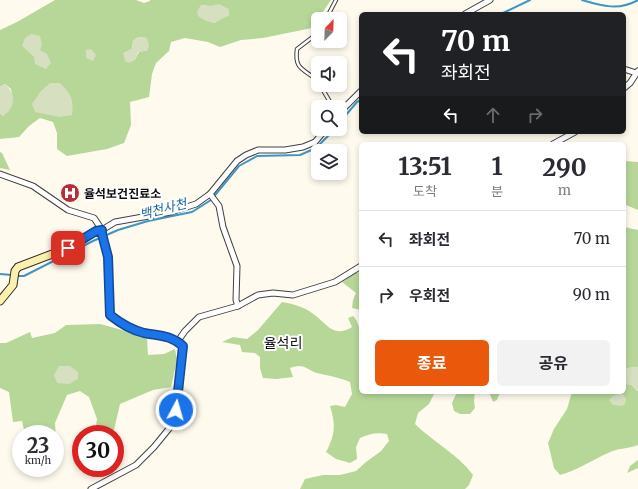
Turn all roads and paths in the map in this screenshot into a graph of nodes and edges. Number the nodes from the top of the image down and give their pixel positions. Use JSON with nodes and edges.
{"nodes":[{"id":1,"x":336,"y":0,"type":"edge"},
{"id":2,"x":490,"y":0,"type":"edge"},
{"id":3,"x":330,"y":12,"type":"edge"},
{"id":4,"x":469,"y":12,"type":"edge"},
{"id":5,"x":311,"y":38,"type":"edge"},
{"id":6,"x":626,"y":69,"type":"edge"},
{"id":7,"x":637,"y":72,"type":"edge"},
{"id":8,"x":311,"y":76,"type":"edge"},
{"id":9,"x":626,"y":86,"type":"edge"},
{"id":10,"x":359,"y":93,"type":"edge"},
{"id":11,"x":347,"y":105,"type":"edge"},
{"id":12,"x":571,"y":134,"type":"edge"},
{"id":13,"x":320,"y":136,"type":"edge"},
{"id":14,"x":557,"y":142,"type":"edge"},
{"id":15,"x":0,"y":174,"type":"edge"},
{"id":16,"x":211,"y":195,"type":"junction"},
{"id":17,"x":102,"y":232,"type":"junction"},
{"id":18,"x":359,"y":267,"type":"edge"},
{"id":19,"x":0,"y":301,"type":"edge"},
{"id":20,"x":238,"y":306,"type":"junction"},
{"id":21,"x":178,"y":342,"type":"junction"},
{"id":22,"x":91,"y":489,"type":"edge"}],
"edges":[{"from":1,"to":3,"type":"lane"},
{"from":2,"to":4,"type":"street"},
{"from":5,"to":8,"type":"lane"},
{"from":6,"to":7,"type":"street"},
{"from":7,"to":9,"type":"street"},
{"from":10,"to":11,"type":"street"},
{"from":12,"to":14,"type":"street"},
{"from":13,"to":16,"type":"street"},
{"from":15,"to":17,"type":"street"},
{"from":16,"to":17,"type":"street"},
{"from":16,"to":20,"type":"street"},
{"from":17,"to":19,"type":"street"},
{"from":17,"to":21,"type":"street"},
{"from":18,"to":20,"type":"street"},
{"from":20,"to":21,"type":"street"},
{"from":21,"to":22,"type":"street"}]}
